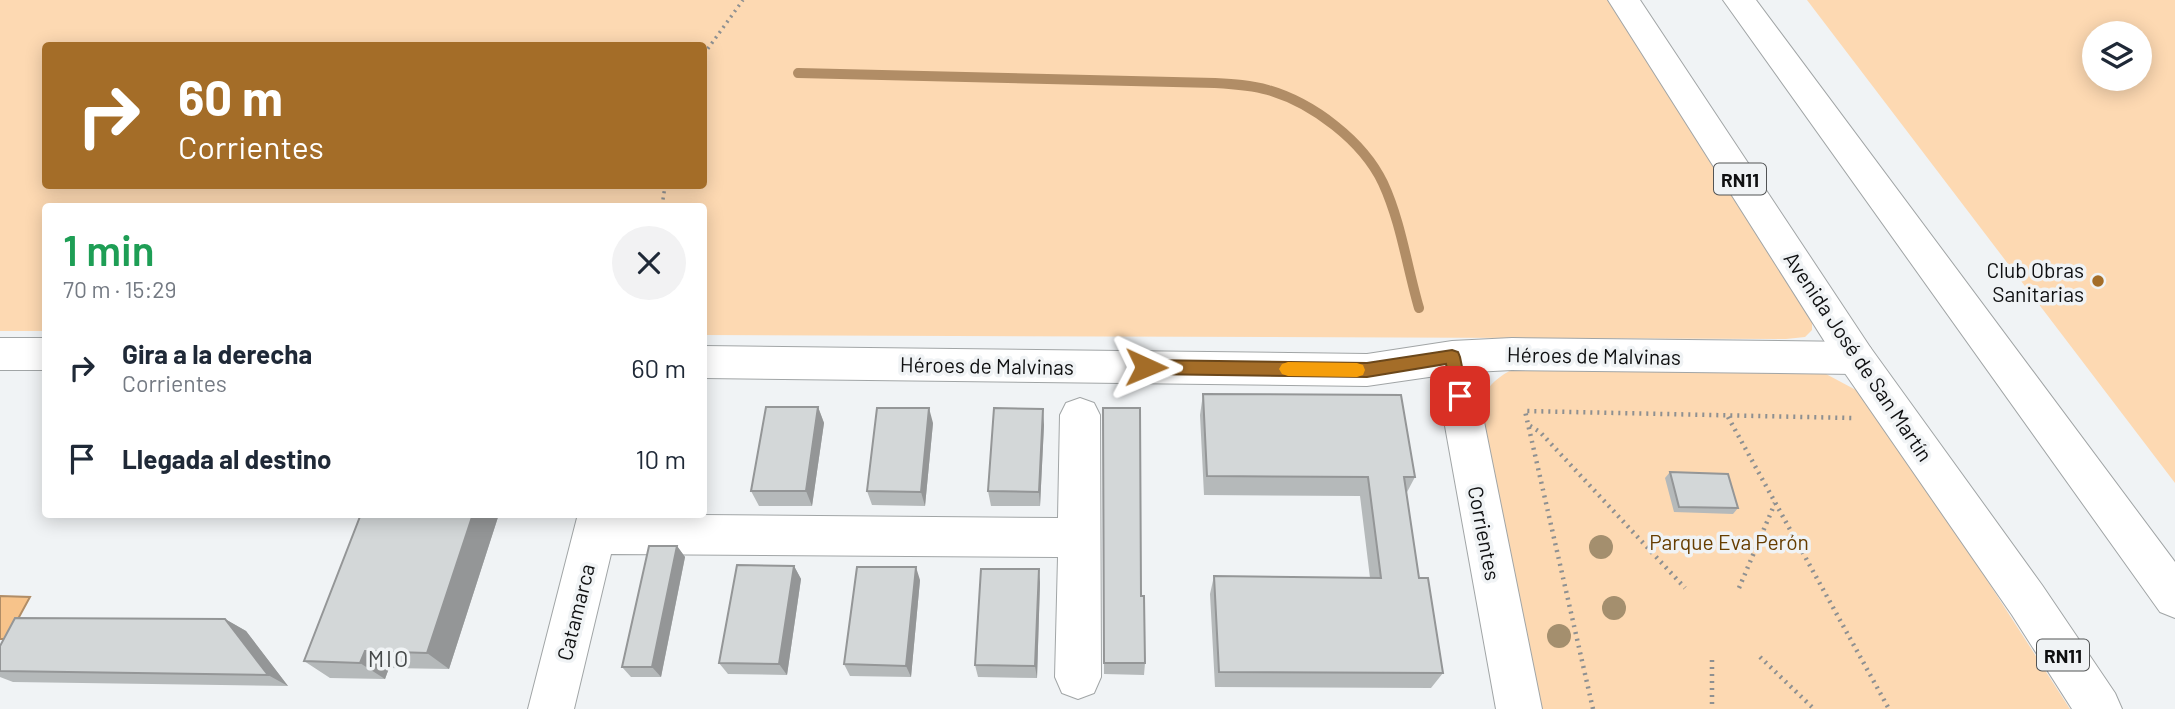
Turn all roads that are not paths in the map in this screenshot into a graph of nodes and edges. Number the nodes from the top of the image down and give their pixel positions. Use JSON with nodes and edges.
{"nodes":[{"id":1,"x":1624,"y":0,"type":"edge"},
{"id":2,"x":1739,"y":0,"type":"edge"},
{"id":3,"x":0,"y":354,"type":"edge"},
{"id":4,"x":42,"y":354,"type":"edge"},
{"id":5,"x":1452,"y":357,"type":"junction"},
{"id":6,"x":1856,"y":358,"type":"junction"},
{"id":7,"x":707,"y":362,"type":"edge"},
{"id":8,"x":1080,"y":415,"type":"dead end"},
{"id":9,"x":597,"y":524,"type":"edge"},
{"id":10,"x":1080,"y":538,"type":"junction"},
{"id":11,"x":2175,"y":597,"type":"edge"},
{"id":12,"x":1079,"y":677,"type":"dead end"},
{"id":13,"x":551,"y":709,"type":"edge"},
{"id":14,"x":1519,"y":709,"type":"edge"},
{"id":15,"x":2099,"y":709,"type":"edge"}],
"edges":[{"from":1,"to":6,"type":"street","name":"Avenida José de San Martín","number":"RN11"},
{"from":2,"to":11,"type":"street"},
{"from":3,"to":4,"type":"street"},
{"from":5,"to":6,"type":"street","name":"Héroes de Malvinas"},
{"from":5,"to":7,"type":"street","name":"Héroes de Malvinas"},
{"from":5,"to":14,"type":"street","name":"Corrientes"},
{"from":6,"to":15,"type":"street","name":"Avenida José de San Martín","number":"RN11"},
{"from":8,"to":10,"type":"street"},
{"from":9,"to":10,"type":"street"},
{"from":9,"to":13,"type":"street","name":"Catamarca"},
{"from":10,"to":12,"type":"street"}]}
